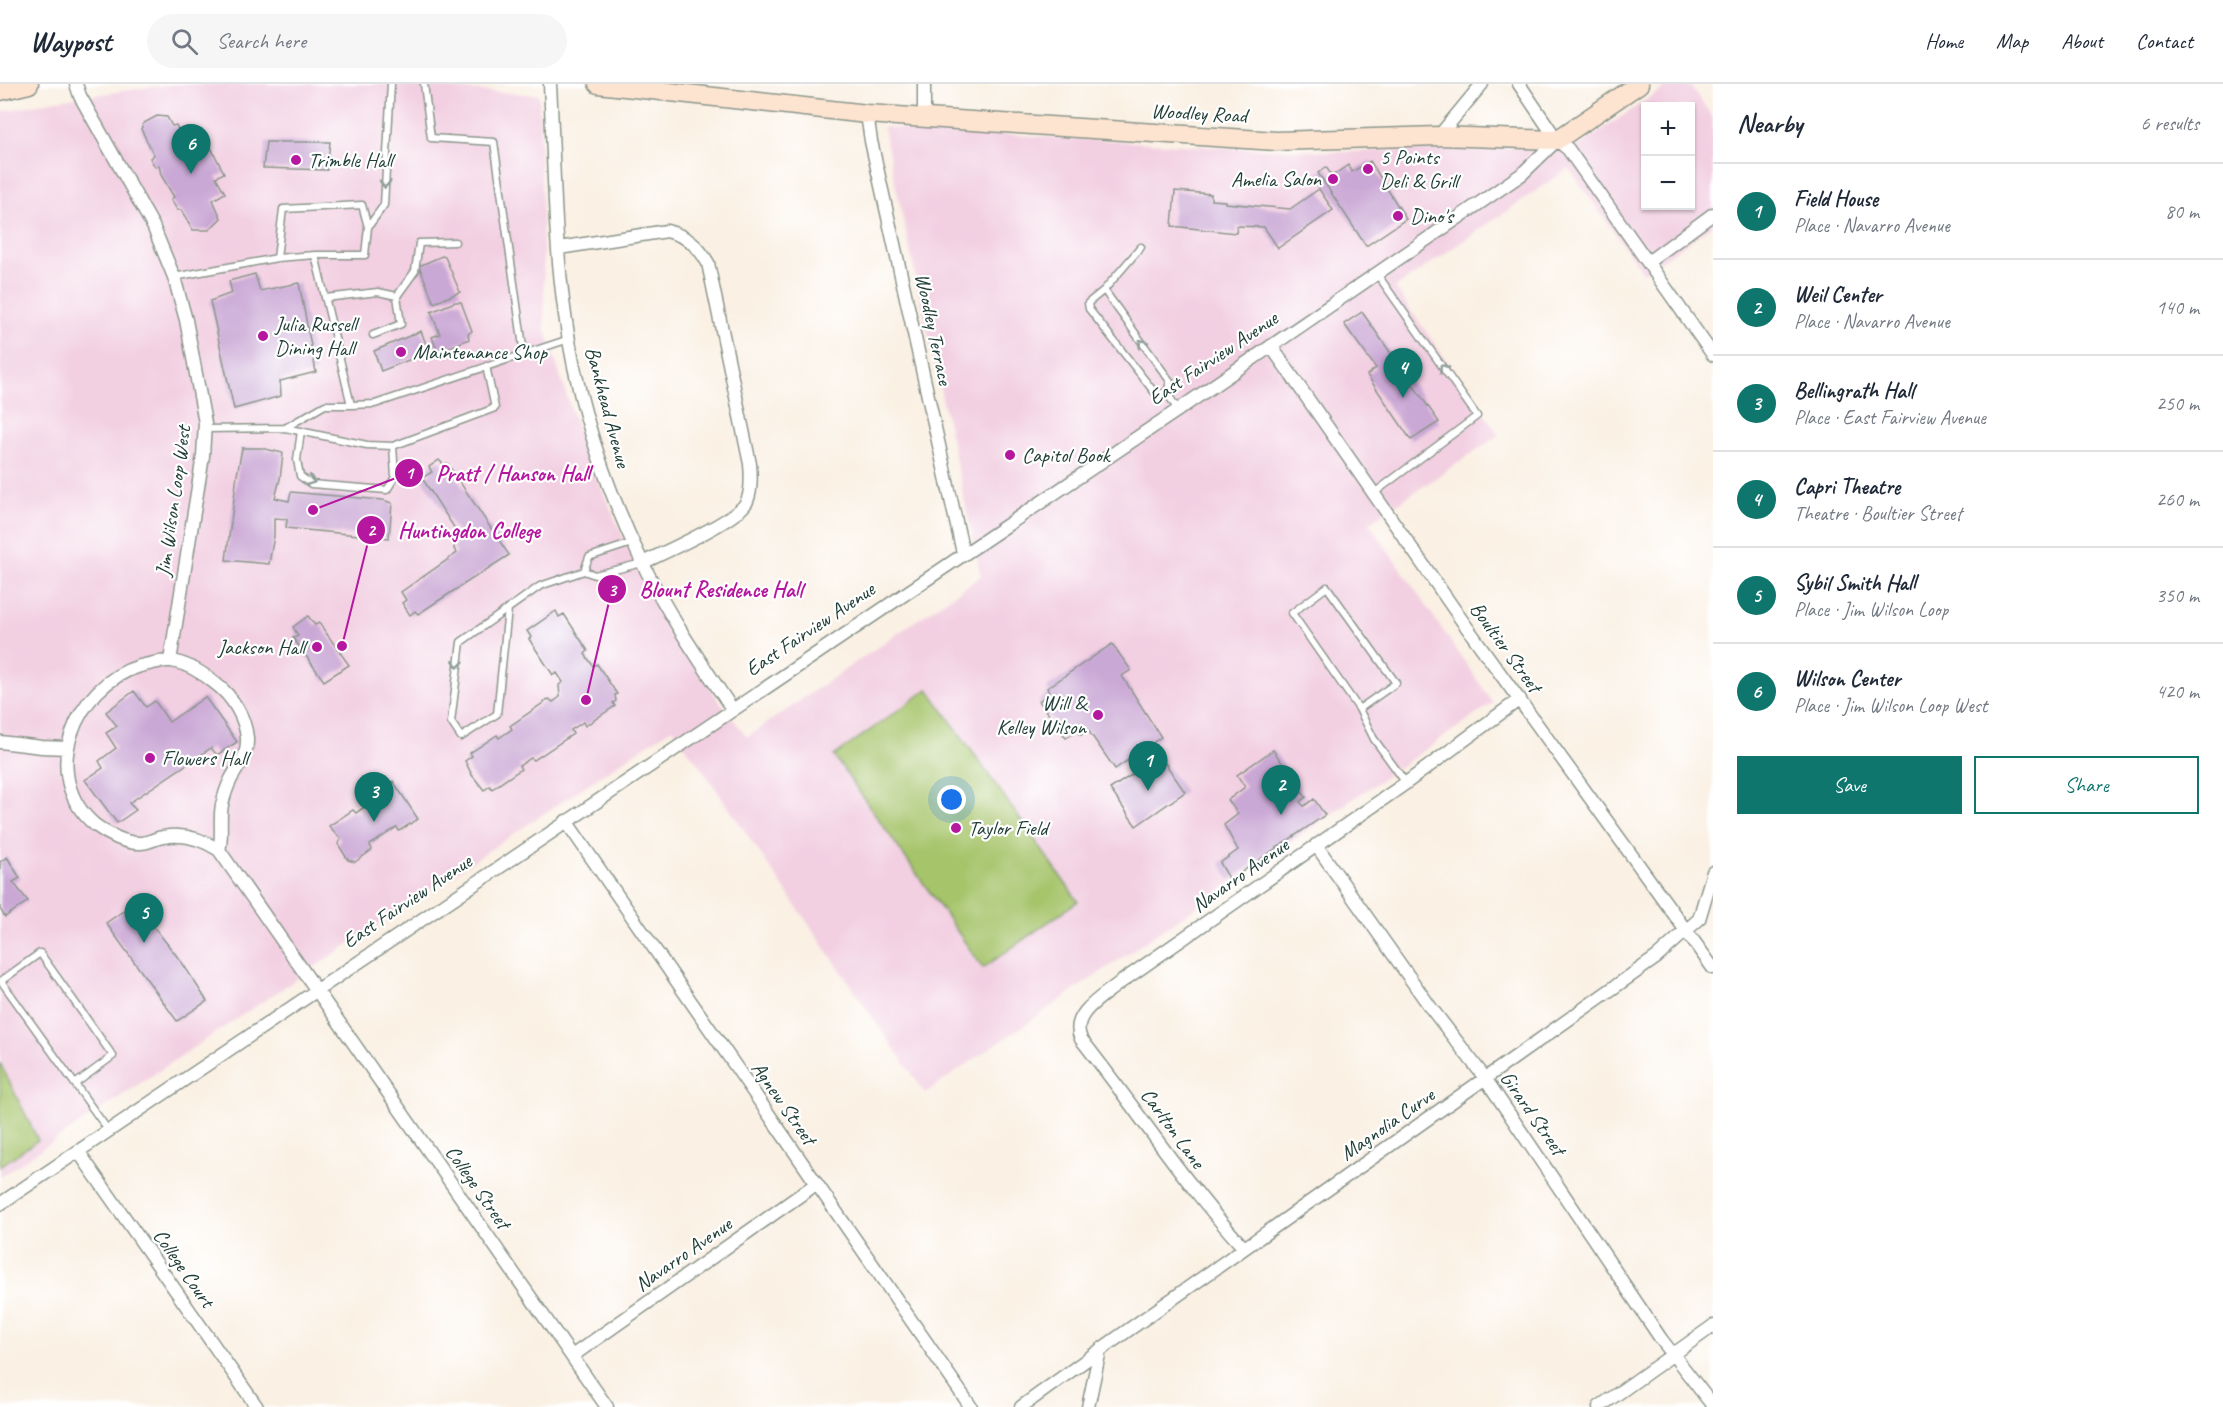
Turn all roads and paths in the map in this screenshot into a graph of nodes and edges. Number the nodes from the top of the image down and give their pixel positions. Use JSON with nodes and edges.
{"nodes":[{"id":1,"x":29,"y":84,"type":"edge"},
{"id":2,"x":76,"y":84,"type":"edge"},
{"id":3,"x":391,"y":84,"type":"edge"},
{"id":4,"x":424,"y":84,"type":"edge"},
{"id":5,"x":550,"y":84,"type":"edge"},
{"id":6,"x":598,"y":84,"type":"edge"},
{"id":7,"x":924,"y":84,"type":"edge"},
{"id":8,"x":1482,"y":84,"type":"edge"},
{"id":9,"x":1519,"y":84,"type":"edge"},
{"id":10,"x":1639,"y":84,"type":"edge"},
{"id":11,"x":0,"y":91,"type":"edge"},
{"id":12,"x":867,"y":114,"type":"junction"},
{"id":13,"x":924,"y":119,"type":"junction"},
{"id":14,"x":1439,"y":136,"type":"junction"},
{"id":15,"x":1557,"y":140,"type":"junction"},
{"id":16,"x":1713,"y":214,"type":"edge"},
{"id":17,"x":368,"y":227,"type":"junction"},
{"id":18,"x":454,"y":242,"type":"dead end"},
{"id":19,"x":1141,"y":247,"type":"dead end"},
{"id":20,"x":559,"y":248,"type":"junction"},
{"id":21,"x":315,"y":255,"type":"junction"},
{"id":22,"x":277,"y":258,"type":"junction"},
{"id":23,"x":1648,"y":262,"type":"junction"},
{"id":24,"x":1376,"y":274,"type":"junction"},
{"id":25,"x":174,"y":277,"type":"junction"},
{"id":26,"x":1104,"y":290,"type":"junction"},
{"id":27,"x":397,"y":296,"type":"junction"},
{"id":28,"x":326,"y":298,"type":"junction"},
{"id":29,"x":374,"y":335,"type":"dead end"},
{"id":30,"x":569,"y":339,"type":"junction"},
{"id":31,"x":1271,"y":346,"type":"junction"},
{"id":32,"x":524,"y":354,"type":"junction"},
{"id":33,"x":1713,"y":355,"type":"edge"},
{"id":34,"x":486,"y":366,"type":"junction"},
{"id":35,"x":1167,"y":393,"type":"junction"},
{"id":36,"x":351,"y":405,"type":"junction"},
{"id":37,"x":1178,"y":410,"type":"junction"},
{"id":38,"x":285,"y":428,"type":"junction"},
{"id":39,"x":205,"y":429,"type":"junction"},
{"id":40,"x":301,"y":431,"type":"junction"},
{"id":41,"x":393,"y":446,"type":"junction"},
{"id":42,"x":1374,"y":493,"type":"junction"},
{"id":43,"x":633,"y":543,"type":"junction"},
{"id":44,"x":963,"y":553,"type":"junction"},
{"id":45,"x":642,"y":563,"type":"junction"},
{"id":46,"x":584,"y":570,"type":"junction"},
{"id":47,"x":508,"y":609,"type":"junction"},
{"id":48,"x":170,"y":661,"type":"junction"},
{"id":49,"x":1520,"y":699,"type":"junction"},
{"id":50,"x":732,"y":709,"type":"junction"},
{"id":51,"x":1359,"y":710,"type":"junction"},
{"id":52,"x":0,"y":742,"type":"edge"},
{"id":53,"x":67,"y":748,"type":"junction"},
{"id":54,"x":1406,"y":783,"type":"junction"},
{"id":55,"x":566,"y":821,"type":"junction"},
{"id":56,"x":1316,"y":845,"type":"junction"},
{"id":57,"x":219,"y":850,"type":"junction"},
{"id":58,"x":1713,"y":872,"type":"edge"},
{"id":59,"x":1687,"y":931,"type":"junction"},
{"id":60,"x":1713,"y":969,"type":"edge"},
{"id":61,"x":317,"y":989,"type":"junction"},
{"id":62,"x":1077,"y":1027,"type":"joint"},
{"id":63,"x":1485,"y":1078,"type":"junction"},
{"id":64,"x":75,"y":1084,"type":"junction"},
{"id":65,"x":108,"y":1131,"type":"junction"},
{"id":66,"x":78,"y":1151,"type":"junction"},
{"id":67,"x":816,"y":1184,"type":"junction"},
{"id":68,"x":0,"y":1204,"type":"edge"},
{"id":69,"x":1244,"y":1248,"type":"junction"},
{"id":70,"x":1713,"y":1326,"type":"edge"},
{"id":71,"x":1100,"y":1350,"type":"junction"},
{"id":72,"x":1674,"y":1354,"type":"junction"},
{"id":73,"x":572,"y":1356,"type":"junction"},
{"id":74,"x":1713,"y":1406,"type":"edge"},
{"id":75,"x":256,"y":1407,"type":"edge"},
{"id":76,"x":607,"y":1407,"type":"edge"},
{"id":77,"x":971,"y":1407,"type":"edge"},
{"id":78,"x":1021,"y":1407,"type":"edge"},
{"id":79,"x":1088,"y":1407,"type":"edge"},
{"id":80,"x":1599,"y":1407,"type":"edge"}],
"edges":[{"from":1,"to":11,"type":"main road"},
{"from":2,"to":25,"type":"street","name":"Jim Wilson Loop West"},
{"from":3,"to":17,"type":"lane","one_way":true},
{"from":4,"to":32,"type":"lane"},
{"from":5,"to":20,"type":"street","name":"Bankhead Avenue"},
{"from":6,"to":12,"type":"main road","name":"Woodley Road"},
{"from":7,"to":13,"type":"street"},
{"from":8,"to":14,"type":"street"},
{"from":9,"to":15,"type":"street"},
{"from":10,"to":15,"type":"main road","name":"East Fairview Avenue"},
{"from":12,"to":13,"type":"main road","name":"Woodley Road"},
{"from":12,"to":44,"type":"street","name":"Woodley Terrace"},
{"from":13,"to":14,"type":"main road","name":"Woodley Road"},
{"from":14,"to":15,"type":"main road","name":"Woodley Road"},
{"from":15,"to":23,"type":"street"},
{"from":15,"to":24,"type":"street","name":"East Fairview Avenue"},
{"from":16,"to":23,"type":"street"},
{"from":17,"to":21,"type":"lane"},
{"from":17,"to":22,"type":"lane"},
{"from":18,"to":27,"type":"lane"},
{"from":19,"to":26,"type":"lane"},
{"from":20,"to":30,"type":"street","name":"Bankhead Avenue"},
{"from":20,"to":45,"type":"street"},
{"from":21,"to":22,"type":"lane"},
{"from":21,"to":28,"type":"lane"},
{"from":22,"to":25,"type":"lane"},
{"from":23,"to":33,"type":"street"},
{"from":24,"to":31,"type":"street","name":"East Fairview Avenue"},
{"from":42,"to":24,"type":"lane","one_way":true},
{"from":25,"to":39,"type":"street","name":"Jim Wilson Loop West"},
{"from":35,"to":26,"type":"lane","one_way":true},
{"from":26,"to":35,"type":"lane"},
{"from":27,"to":28,"type":"lane"},
{"from":27,"to":29,"type":"lane"},
{"from":28,"to":36,"type":"lane"},
{"from":30,"to":32,"type":"lane"},
{"from":30,"to":43,"type":"street","name":"Bankhead Avenue"},
{"from":31,"to":37,"type":"street","name":"East Fairview Avenue"},
{"from":31,"to":42,"type":"street","name":"Boultier Street"},
{"from":32,"to":34,"type":"lane"},
{"from":34,"to":36,"type":"lane"},
{"from":34,"to":41,"type":"lane"},
{"from":35,"to":37,"type":"lane"},
{"from":36,"to":38,"type":"lane"},
{"from":37,"to":44,"type":"street","name":"East Fairview Avenue"},
{"from":38,"to":39,"type":"lane"},
{"from":38,"to":40,"type":"lane"},
{"from":39,"to":48,"type":"street","name":"Jim Wilson Loop West"},
{"from":40,"to":41,"type":"lane"},
{"from":40,"to":41,"type":"lane","one_way":true},
{"from":42,"to":49,"type":"street","name":"Boultier Street"},
{"from":43,"to":45,"type":"street","name":"Bankhead Avenue"},
{"from":43,"to":46,"type":"lane"},
{"from":44,"to":50,"type":"street","name":"East Fairview Avenue"},
{"from":45,"to":46,"type":"lane"},
{"from":45,"to":50,"type":"street","name":"Bankhead Avenue"},
{"from":46,"to":47,"type":"lane"},
{"from":47,"to":47,"type":"lane","one_way":true},
{"from":48,"to":53,"type":"street"},
{"from":48,"to":57,"type":"street"},
{"from":49,"to":54,"type":"street","name":"Navarro Avenue"},
{"from":49,"to":59,"type":"street","name":"Boultier Street"},
{"from":50,"to":55,"type":"street","name":"East Fairview Avenue"},
{"from":51,"to":51,"type":"lane"},
{"from":51,"to":54,"type":"lane"},
{"from":52,"to":53,"type":"street"},
{"from":53,"to":57,"type":"street"},
{"from":54,"to":56,"type":"street","name":"Navarro Avenue"},
{"from":55,"to":61,"type":"street","name":"East Fairview Avenue"},
{"from":55,"to":67,"type":"street","name":"Agnew Street"},
{"from":56,"to":62,"type":"street","name":"Navarro Avenue"},
{"from":56,"to":63,"type":"street","name":"Girard Street"},
{"from":57,"to":61,"type":"street","name":"College Street"},
{"from":58,"to":59,"type":"street","name":"Magnolia Curve"},
{"from":59,"to":60,"type":"street","name":"Boultier Street"},
{"from":59,"to":63,"type":"street","name":"Magnolia Curve"},
{"from":61,"to":65,"type":"street","name":"East Fairview Avenue"},
{"from":61,"to":73,"type":"street","name":"College Street"},
{"from":62,"to":69,"type":"street","name":"Carlton Lane"},
{"from":63,"to":69,"type":"street","name":"Magnolia Curve"},
{"from":63,"to":72,"type":"street","name":"Girard Street"},
{"from":64,"to":64,"type":"lane"},
{"from":64,"to":65,"type":"lane"},
{"from":65,"to":66,"type":"street","name":"East Fairview Avenue"},
{"from":66,"to":68,"type":"street","name":"East Fairview Avenue"},
{"from":66,"to":75,"type":"street","name":"College Court"},
{"from":67,"to":73,"type":"street","name":"Navarro Avenue"},
{"from":67,"to":77,"type":"street","name":"Agnew Street"},
{"from":69,"to":71,"type":"street","name":"Magnolia Curve"},
{"from":70,"to":72,"type":"street"},
{"from":71,"to":78,"type":"street","name":"Magnolia Curve"},
{"from":71,"to":79,"type":"street"},
{"from":72,"to":74,"type":"street","name":"Girard Street"},
{"from":72,"to":80,"type":"street"},
{"from":73,"to":76,"type":"street","name":"College Street"}]}
